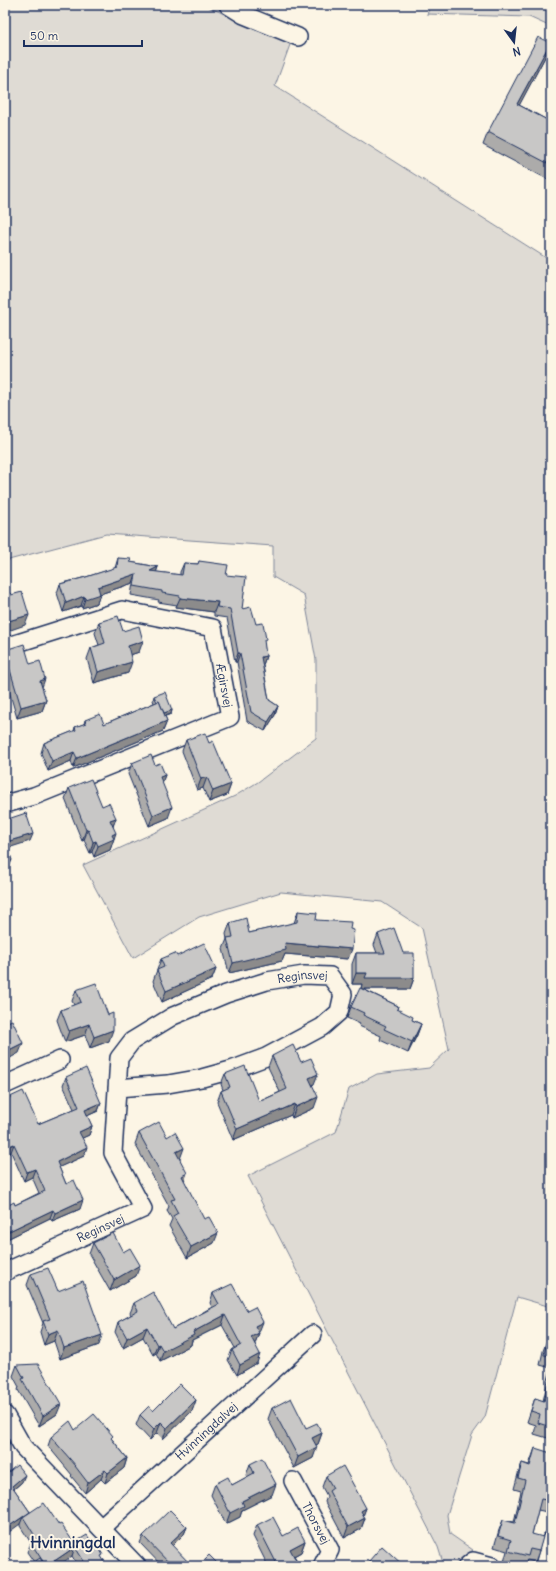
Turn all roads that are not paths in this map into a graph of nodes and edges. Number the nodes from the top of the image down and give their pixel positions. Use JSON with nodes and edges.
{"nodes":[{"id":1,"x":228,"y":5,"type":"edge"},
{"id":2,"x":298,"y":37,"type":"dead end"},
{"id":3,"x":5,"y":647,"type":"edge"},
{"id":4,"x":5,"y":804,"type":"edge"},
{"id":5,"x":60,"y":1060,"type":"dead end"},
{"id":6,"x":5,"y":1085,"type":"edge"},
{"id":7,"x":117,"y":1088,"type":"junction"},
{"id":8,"x":5,"y":1272,"type":"edge"},
{"id":9,"x":313,"y":1334,"type":"dead end"},
{"id":10,"x":5,"y":1415,"type":"edge"},
{"id":11,"x":293,"y":1481,"type":"dead end"},
{"id":12,"x":100,"y":1528,"type":"junction"},
{"id":13,"x":551,"y":1540,"type":"edge"},
{"id":14,"x":137,"y":1566,"type":"edge"},
{"id":15,"x":322,"y":1566,"type":"edge"},
{"id":16,"x":467,"y":1566,"type":"edge"},
{"id":17,"x":492,"y":1566,"type":"edge"},
{"id":18,"x":544,"y":1566,"type":"edge"}],
"edges":[{"from":1,"to":2,"type":"street"},
{"from":3,"to":4,"type":"street","name":"Ægirsvej"},
{"from":5,"to":6,"type":"street"},
{"from":7,"to":7,"type":"street","name":"Reginsvej"},
{"from":7,"to":8,"type":"street","name":"Reginsvej"},
{"from":9,"to":12,"type":"street","name":"Hvinningdalvej"},
{"from":10,"to":12,"type":"street"},
{"from":11,"to":15,"type":"street","name":"Thorsvej"},
{"from":12,"to":14,"type":"street"},
{"from":13,"to":18,"type":"street"},
{"from":16,"to":17,"type":"street"}]}
